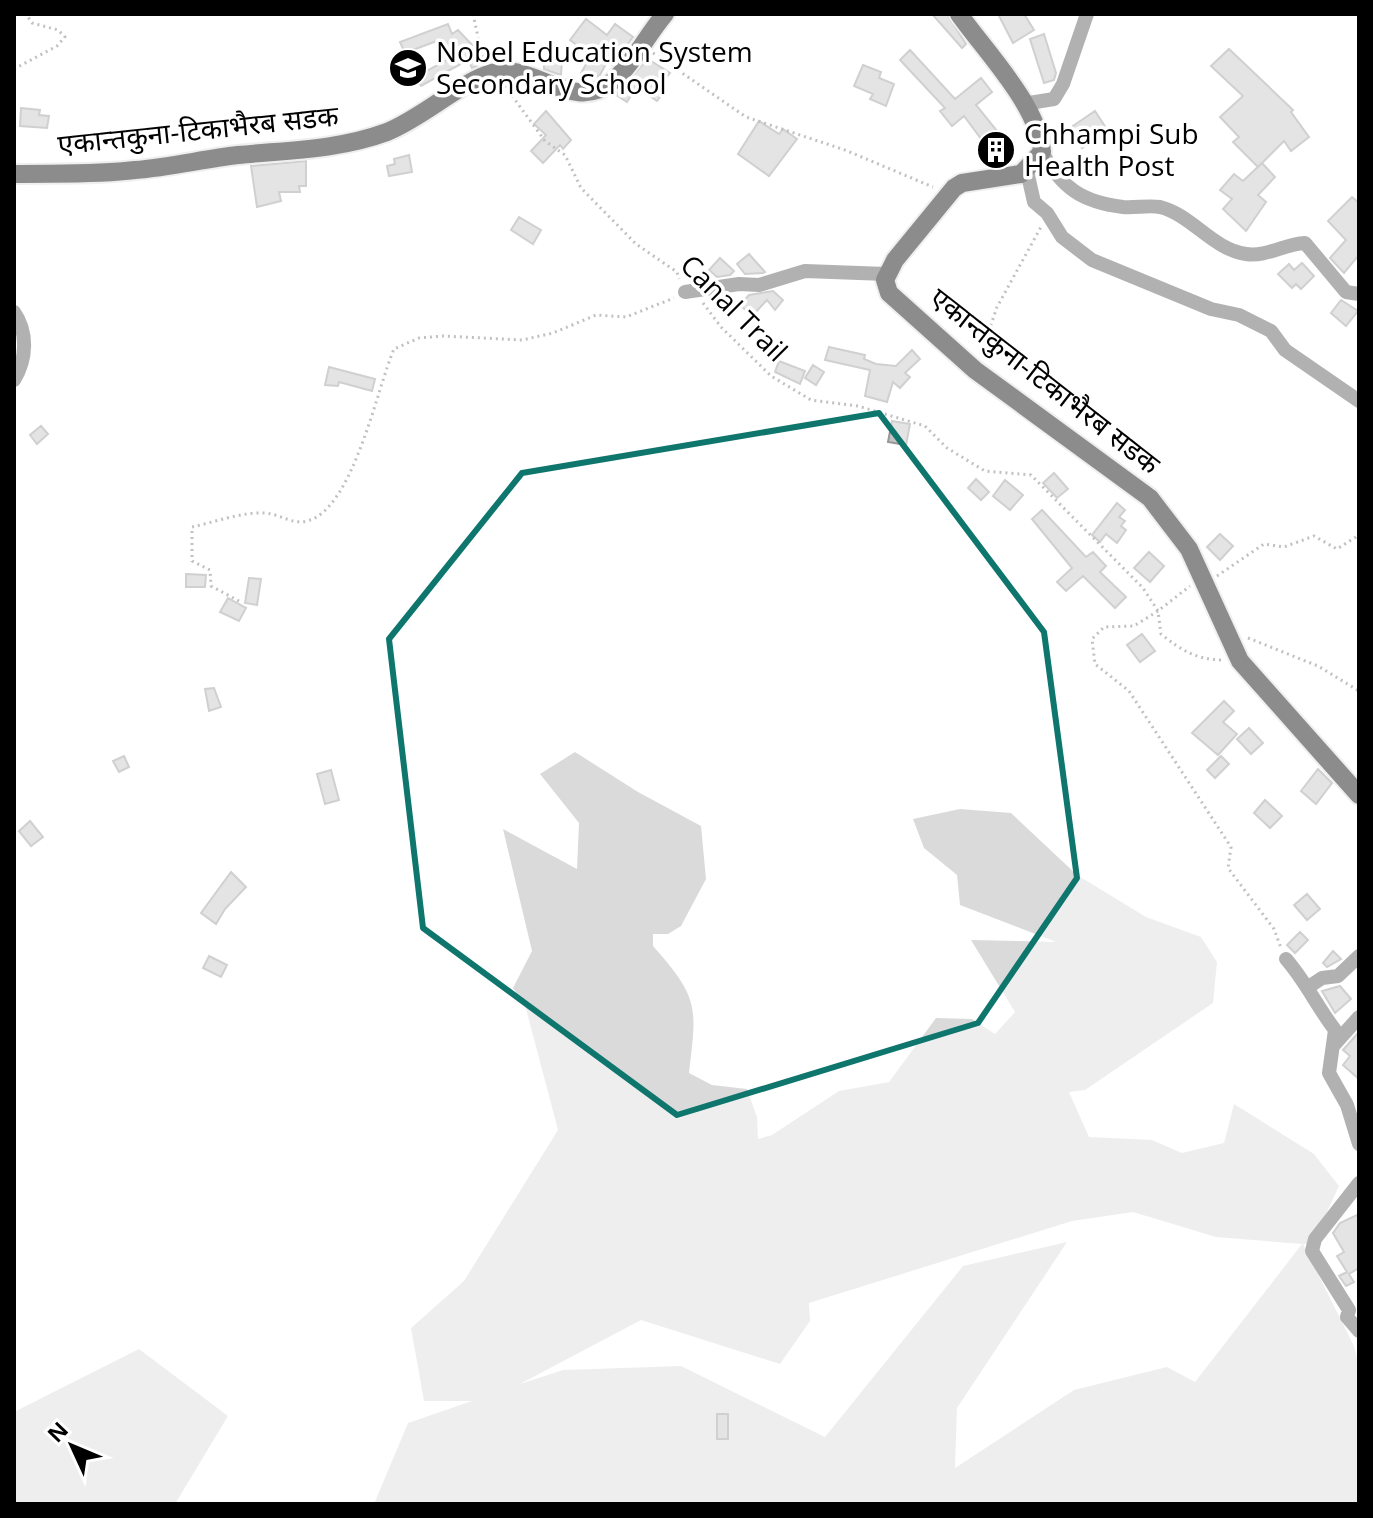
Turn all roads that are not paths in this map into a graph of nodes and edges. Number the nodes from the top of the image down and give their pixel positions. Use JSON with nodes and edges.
{"nodes":[{"id":1,"x":665,"y":14,"type":"edge"},
{"id":2,"x":959,"y":14,"type":"edge"},
{"id":3,"x":1087,"y":14,"type":"edge"},
{"id":4,"x":1023,"y":104,"type":"junction"},
{"id":5,"x":1042,"y":152,"type":"junction"},
{"id":6,"x":1027,"y":171,"type":"junction"},
{"id":7,"x":14,"y":174,"type":"edge"},
{"id":8,"x":886,"y":274,"type":"junction"},
{"id":9,"x":685,"y":292,"type":"road end"},
{"id":10,"x":1359,"y":294,"type":"edge"},
{"id":11,"x":14,"y":312,"type":"edge"},
{"id":12,"x":14,"y":380,"type":"edge"},
{"id":13,"x":1359,"y":401,"type":"edge"},
{"id":14,"x":1359,"y":795,"type":"edge"},
{"id":15,"x":1359,"y":956,"type":"edge"},
{"id":16,"x":1286,"y":959,"type":"road end"},
{"id":17,"x":1310,"y":986,"type":"junction"},
{"id":18,"x":1359,"y":1017,"type":"edge"},
{"id":19,"x":1333,"y":1046,"type":"junction"},
{"id":20,"x":1359,"y":1144,"type":"edge"},
{"id":21,"x":1359,"y":1183,"type":"edge"},
{"id":22,"x":1359,"y":1305,"type":"edge"},
{"id":23,"x":1347,"y":1317,"type":"junction"},
{"id":24,"x":1359,"y":1331,"type":"edge"}],
"edges":[{"from":1,"to":7,"type":"main road","name":"एकान्तकुना-टिकाभैरब सडक"},
{"from":2,"to":4,"type":"main road"},
{"from":3,"to":4,"type":"street"},
{"from":4,"to":5,"type":"main road"},
{"from":5,"to":6,"type":"main road"},
{"from":5,"to":10,"type":"street"},
{"from":6,"to":8,"type":"main road"},
{"from":6,"to":13,"type":"street"},
{"from":8,"to":9,"type":"street"},
{"from":8,"to":14,"type":"main road","name":"एकान्तकुना-टिकाभैरब सडक"},
{"from":11,"to":12,"type":"street"},
{"from":15,"to":17,"type":"street"},
{"from":16,"to":17,"type":"street"},
{"from":17,"to":19,"type":"street"},
{"from":18,"to":19,"type":"street"},
{"from":19,"to":20,"type":"street"},
{"from":21,"to":23,"type":"street"},
{"from":22,"to":23,"type":"street"},
{"from":23,"to":24,"type":"street"}]}
